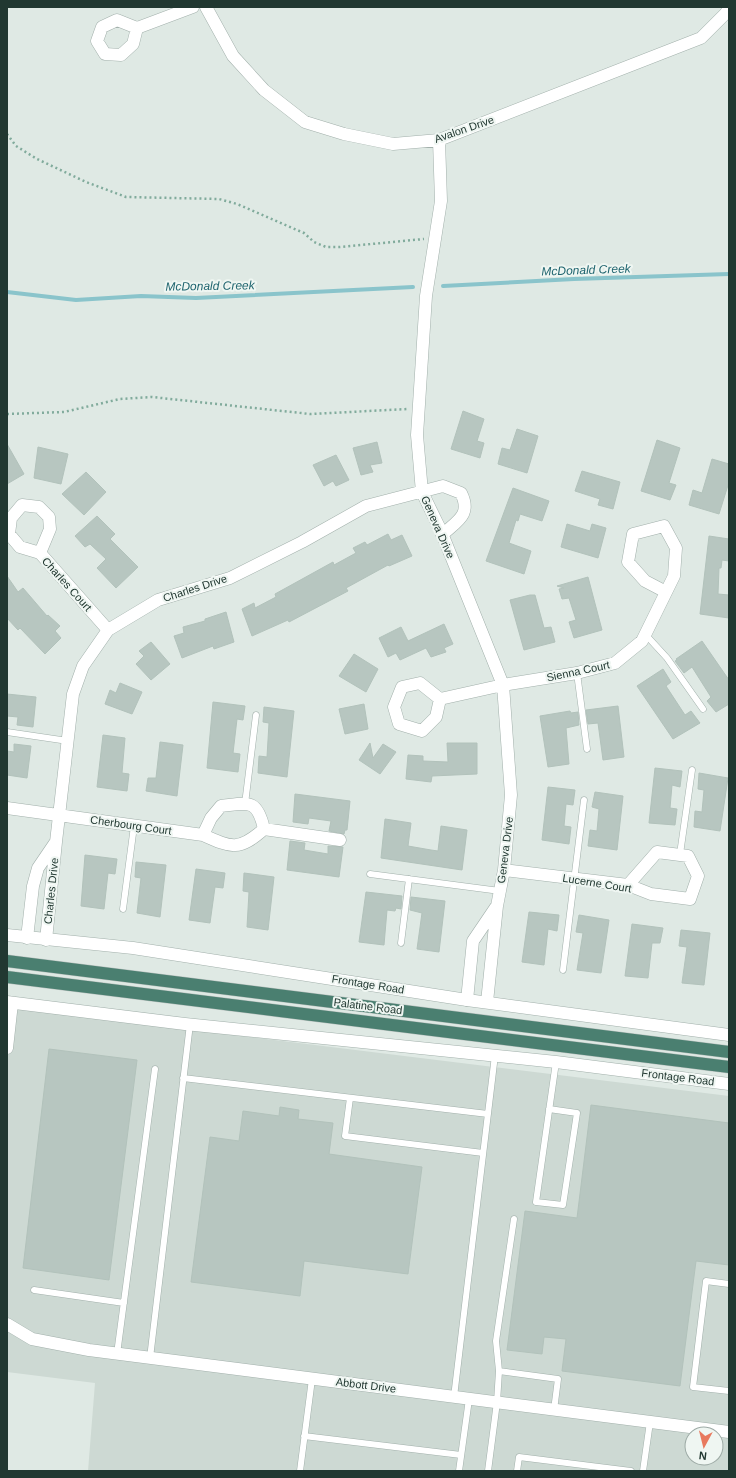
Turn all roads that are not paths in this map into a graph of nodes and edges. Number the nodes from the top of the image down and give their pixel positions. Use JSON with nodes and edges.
{"nodes":[{"id":1,"x":193,"y":7,"type":"edge"},
{"id":2,"x":206,"y":7,"type":"edge"},
{"id":3,"x":729,"y":9,"type":"edge"},
{"id":4,"x":137,"y":28,"type":"dead end"},
{"id":5,"x":439,"y":140,"type":"junction"},
{"id":6,"x":422,"y":492,"type":"junction"},
{"id":7,"x":442,"y":535,"type":"junction"},
{"id":8,"x":40,"y":553,"type":"junction"},
{"id":9,"x":666,"y":592,"type":"junction"},
{"id":10,"x":108,"y":630,"type":"junction"},
{"id":11,"x":645,"y":634,"type":"junction"},
{"id":12,"x":577,"y":673,"type":"junction"},
{"id":13,"x":503,"y":685,"type":"junction"},
{"id":14,"x":440,"y":699,"type":"dead end"},
{"id":15,"x":703,"y":709,"type":"dead end"},
{"id":16,"x":256,"y":715,"type":"dead end"},
{"id":17,"x":7,"y":732,"type":"edge"},
{"id":18,"x":68,"y":740,"type":"junction"},
{"id":19,"x":587,"y":749,"type":"dead end"},
{"id":20,"x":692,"y":770,"type":"dead end"},
{"id":21,"x":584,"y":800,"type":"dead end"},
{"id":22,"x":245,"y":804,"type":"junction"},
{"id":23,"x":7,"y":808,"type":"edge"},
{"id":24,"x":60,"y":816,"type":"junction"},
{"id":25,"x":134,"y":826,"type":"junction"},
{"id":26,"x":264,"y":829,"type":"junction"},
{"id":27,"x":203,"y":835,"type":"junction"},
{"id":28,"x":340,"y":840,"type":"dead end"},
{"id":29,"x":56,"y":842,"type":"junction"},
{"id":30,"x":680,"y":854,"type":"junction"},
{"id":31,"x":504,"y":870,"type":"junction"},
{"id":32,"x":370,"y":874,"type":"dead end"},
{"id":33,"x":574,"y":878,"type":"junction"},
{"id":34,"x":409,"y":880,"type":"junction"},
{"id":35,"x":628,"y":885,"type":"junction"},
{"id":36,"x":500,"y":891,"type":"junction"},
{"id":37,"x":497,"y":906,"type":"junction"},
{"id":38,"x":123,"y":909,"type":"dead end"},
{"id":39,"x":7,"y":935,"type":"edge"},
{"id":40,"x":27,"y":938,"type":"junction"},
{"id":41,"x":46,"y":940,"type":"junction"},
{"id":42,"x":401,"y":943,"type":"dead end"},
{"id":43,"x":7,"y":961,"type":"edge"},
{"id":44,"x":563,"y":970,"type":"dead end"},
{"id":45,"x":7,"y":977,"type":"edge"},
{"id":46,"x":467,"y":1000,"type":"junction"},
{"id":47,"x":10,"y":1002,"type":"edge"},
{"id":48,"x":487,"y":1002,"type":"junction"},
{"id":49,"x":190,"y":1024,"type":"junction"},
{"id":50,"x":729,"y":1035,"type":"edge"},
{"id":51,"x":7,"y":1048,"type":"edge"},
{"id":52,"x":729,"y":1052,"type":"edge"},
{"id":53,"x":495,"y":1055,"type":"junction"},
{"id":54,"x":556,"y":1062,"type":"junction"},
{"id":55,"x":729,"y":1067,"type":"edge"},
{"id":56,"x":155,"y":1069,"type":"dead end"},
{"id":57,"x":183,"y":1078,"type":"junction"},
{"id":58,"x":729,"y":1084,"type":"edge"},
{"id":59,"x":350,"y":1098,"type":"junction"},
{"id":60,"x":550,"y":1109,"type":"junction"},
{"id":61,"x":488,"y":1114,"type":"junction"},
{"id":62,"x":483,"y":1153,"type":"junction"},
{"id":63,"x":514,"y":1219,"type":"dead end"},
{"id":64,"x":729,"y":1284,"type":"edge"},
{"id":65,"x":34,"y":1290,"type":"dead end"},
{"id":66,"x":124,"y":1303,"type":"junction"},
{"id":67,"x":7,"y":1325,"type":"edge"},
{"id":68,"x":117,"y":1354,"type":"junction"},
{"id":69,"x":150,"y":1358,"type":"junction"},
{"id":70,"x":499,"y":1371,"type":"junction"},
{"id":71,"x":312,"y":1379,"type":"junction"},
{"id":72,"x":729,"y":1391,"type":"edge"},
{"id":73,"x":454,"y":1397,"type":"junction"},
{"id":74,"x":469,"y":1399,"type":"junction"},
{"id":75,"x":497,"y":1402,"type":"junction"},
{"id":76,"x":554,"y":1410,"type":"junction"},
{"id":77,"x":650,"y":1422,"type":"junction"},
{"id":78,"x":729,"y":1432,"type":"edge"},
{"id":79,"x":304,"y":1436,"type":"junction"},
{"id":80,"x":461,"y":1455,"type":"junction"},
{"id":81,"x":300,"y":1471,"type":"edge"},
{"id":82,"x":459,"y":1471,"type":"edge"},
{"id":83,"x":488,"y":1471,"type":"edge"},
{"id":84,"x":517,"y":1471,"type":"edge"},
{"id":85,"x":631,"y":1471,"type":"edge"},
{"id":86,"x":644,"y":1471,"type":"edge"}],
"edges":[{"from":1,"to":4,"type":"street"},
{"from":2,"to":5,"type":"street","name":"Avalon Drive"},
{"from":3,"to":5,"type":"street","name":"Avalon Drive"},
{"from":5,"to":6,"type":"street","name":"Geneva Drive"},
{"from":6,"to":7,"type":"street","name":"Geneva Drive"},
{"from":6,"to":7,"type":"street","name":"Charles Drive"},
{"from":6,"to":10,"type":"street","name":"Charles Drive"},
{"from":7,"to":13,"type":"street","name":"Geneva Drive"},
{"from":8,"to":8,"type":"street","name":"Charles Court"},
{"from":8,"to":10,"type":"street","name":"Charles Court"},
{"from":9,"to":9,"type":"street","name":"Sienna Court"},
{"from":9,"to":11,"type":"street","name":"Sienna Court"},
{"from":10,"to":18,"type":"street","name":"Charles Drive"},
{"from":11,"to":12,"type":"street","name":"Sienna Court"},
{"from":11,"to":15,"type":"lane"},
{"from":12,"to":13,"type":"street","name":"Sienna Court"},
{"from":12,"to":19,"type":"lane"},
{"from":13,"to":14,"type":"street","name":"Sienna Court"},
{"from":13,"to":31,"type":"street","name":"Geneva Drive"},
{"from":16,"to":22,"type":"lane"},
{"from":17,"to":18,"type":"lane"},
{"from":18,"to":24,"type":"street","name":"Charles Drive"},
{"from":20,"to":30,"type":"lane"},
{"from":21,"to":33,"type":"lane"},
{"from":22,"to":26,"type":"street"},
{"from":22,"to":27,"type":"street"},
{"from":23,"to":24,"type":"street","name":"Cherbourg Court"},
{"from":24,"to":25,"type":"street","name":"Cherbourg Court"},
{"from":24,"to":29,"type":"street","name":"Charles Drive"},
{"from":25,"to":27,"type":"street","name":"Cherbourg Court"},
{"from":25,"to":38,"type":"lane"},
{"from":26,"to":27,"type":"street","name":"Cherbourg Court"},
{"from":26,"to":28,"type":"street"},
{"from":29,"to":40,"type":"street","name":"Charles Drive"},
{"from":29,"to":41,"type":"street","name":"Charles Drive"},
{"from":30,"to":35,"type":"street"},
{"from":30,"to":35,"type":"street","name":"Lucerne Court"},
{"from":31,"to":33,"type":"street","name":"Lucerne Court"},
{"from":31,"to":36,"type":"street","name":"Geneva Drive"},
{"from":32,"to":34,"type":"lane"},
{"from":33,"to":35,"type":"street","name":"Lucerne Court"},
{"from":33,"to":44,"type":"lane"},
{"from":34,"to":36,"type":"lane"},
{"from":34,"to":42,"type":"lane"},
{"from":36,"to":37,"type":"street","name":"Geneva Drive"},
{"from":37,"to":46,"type":"street","name":"Geneva Drive"},
{"from":37,"to":48,"type":"street","name":"Geneva Drive"},
{"from":39,"to":40,"type":"street","name":"Frontage Road"},
{"from":40,"to":41,"type":"street","name":"Frontage Road"},
{"from":41,"to":46,"type":"street","name":"Frontage Road"},
{"from":43,"to":52,"type":"highway","name":"Palatine Road"},
{"from":45,"to":55,"type":"highway","name":"Palatine Road"},
{"from":46,"to":48,"type":"street","name":"Frontage Road"},
{"from":47,"to":49,"type":"street","name":"Frontage Road"},
{"from":47,"to":51,"type":"street"},
{"from":48,"to":50,"type":"street","name":"Frontage Road"},
{"from":49,"to":53,"type":"street","name":"Frontage Road"},
{"from":49,"to":57,"type":"lane"},
{"from":53,"to":54,"type":"street","name":"Frontage Road"},
{"from":53,"to":61,"type":"lane"},
{"from":54,"to":58,"type":"street","name":"Frontage Road"},
{"from":54,"to":60,"type":"lane"},
{"from":56,"to":66,"type":"lane"},
{"from":57,"to":59,"type":"lane"},
{"from":57,"to":69,"type":"lane"},
{"from":59,"to":61,"type":"lane"},
{"from":59,"to":62,"type":"lane"},
{"from":60,"to":60,"type":"lane"},
{"from":61,"to":62,"type":"lane"},
{"from":62,"to":73,"type":"lane"},
{"from":63,"to":70,"type":"lane"},
{"from":64,"to":72,"type":"lane"},
{"from":65,"to":66,"type":"lane"},
{"from":66,"to":68,"type":"lane"},
{"from":67,"to":68,"type":"street","name":"Abbott Drive"},
{"from":68,"to":69,"type":"street","name":"Abbott Drive"},
{"from":69,"to":71,"type":"street","name":"Abbott Drive"},
{"from":70,"to":75,"type":"lane"},
{"from":70,"to":76,"type":"lane"},
{"from":71,"to":73,"type":"street","name":"Abbott Drive"},
{"from":71,"to":79,"type":"lane"},
{"from":73,"to":74,"type":"street","name":"Abbott Drive"},
{"from":74,"to":75,"type":"street","name":"Abbott Drive"},
{"from":74,"to":80,"type":"lane"},
{"from":75,"to":76,"type":"street","name":"Abbott Drive"},
{"from":75,"to":83,"type":"lane"},
{"from":76,"to":77,"type":"street","name":"Abbott Drive"},
{"from":77,"to":78,"type":"street","name":"Abbott Drive"},
{"from":77,"to":86,"type":"lane"},
{"from":79,"to":80,"type":"lane"},
{"from":79,"to":81,"type":"lane"},
{"from":80,"to":82,"type":"lane"},
{"from":84,"to":85,"type":"lane"}]}
